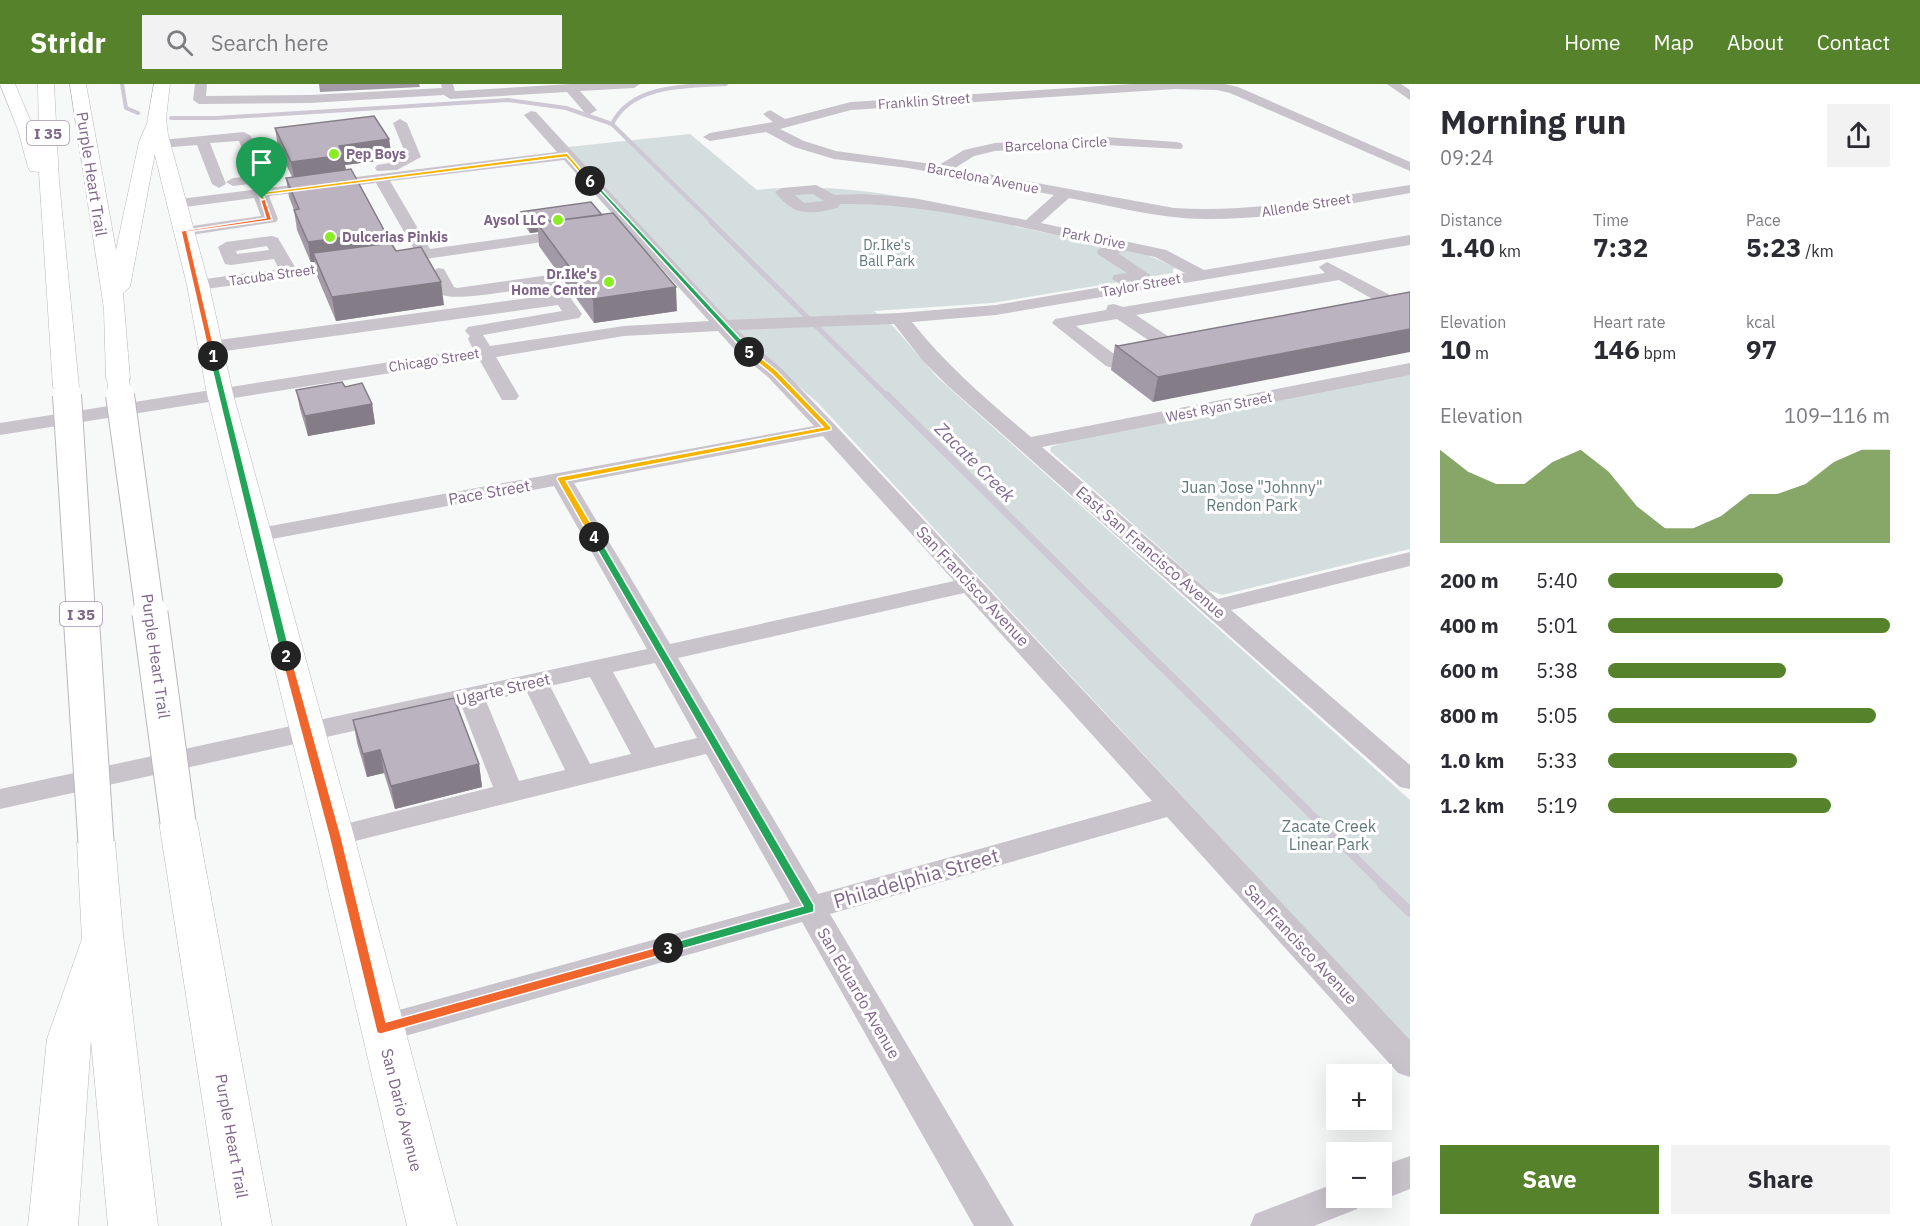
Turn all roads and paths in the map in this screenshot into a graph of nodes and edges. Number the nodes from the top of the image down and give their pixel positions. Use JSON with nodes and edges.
{"nodes":[{"id":1,"x":7,"y":84,"type":"edge"},
{"id":2,"x":46,"y":84,"type":"edge"},
{"id":3,"x":78,"y":84,"type":"edge"},
{"id":4,"x":162,"y":84,"type":"edge"},
{"id":5,"x":201,"y":84,"type":"edge"},
{"id":6,"x":310,"y":84,"type":"edge"},
{"id":7,"x":634,"y":84,"type":"edge"},
{"id":8,"x":1393,"y":84,"type":"edge"},
{"id":9,"x":571,"y":88,"type":"junction"},
{"id":10,"x":449,"y":90,"type":"edge"},
{"id":11,"x":1410,"y":96,"type":"edge"},
{"id":12,"x":310,"y":99,"type":"junction"},
{"id":13,"x":590,"y":110,"type":"dead end"},
{"id":14,"x":531,"y":115,"type":"dead end"},
{"id":15,"x":157,"y":118,"type":"junction"},
{"id":16,"x":769,"y":121,"type":"junction"},
{"id":17,"x":400,"y":123,"type":"dead end"},
{"id":18,"x":710,"y":137,"type":"dead end"},
{"id":19,"x":202,"y":140,"type":"junction"},
{"id":20,"x":161,"y":144,"type":"junction"},
{"id":21,"x":1176,"y":146,"type":"dead end"},
{"id":22,"x":567,"y":155,"type":"junction"},
{"id":23,"x":1410,"y":166,"type":"edge"},
{"id":24,"x":942,"y":170,"type":"junction"},
{"id":25,"x":381,"y":178,"type":"junction"},
{"id":26,"x":50,"y":181,"type":"junction"},
{"id":27,"x":219,"y":184,"type":"junction"},
{"id":28,"x":261,"y":186,"type":"junction"},
{"id":29,"x":1410,"y":189,"type":"edge"},
{"id":30,"x":1066,"y":193,"type":"junction"},
{"id":31,"x":175,"y":196,"type":"junction"},
{"id":32,"x":832,"y":200,"type":"dead end"},
{"id":33,"x":221,"y":206,"type":"dead end"},
{"id":34,"x":1201,"y":215,"type":"joint"},
{"id":35,"x":224,"y":225,"type":"junction"},
{"id":36,"x":1029,"y":225,"type":"junction"},
{"id":37,"x":631,"y":226,"type":"junction"},
{"id":38,"x":608,"y":229,"type":"edge"},
{"id":39,"x":184,"y":231,"type":"junction"},
{"id":40,"x":585,"y":232,"type":"edge"},
{"id":41,"x":1410,"y":240,"type":"edge"},
{"id":42,"x":1129,"y":246,"type":"junction"},
{"id":43,"x":425,"y":254,"type":"junction"},
{"id":44,"x":1308,"y":257,"type":"junction"},
{"id":45,"x":290,"y":273,"type":"junction"},
{"id":46,"x":438,"y":273,"type":"edge"},
{"id":47,"x":1201,"y":275,"type":"junction"},
{"id":48,"x":1341,"y":275,"type":"junction"},
{"id":49,"x":248,"y":278,"type":"junction"},
{"id":50,"x":198,"y":285,"type":"junction"},
{"id":51,"x":456,"y":293,"type":"junction"},
{"id":52,"x":1092,"y":294,"type":"junction"},
{"id":53,"x":562,"y":299,"type":"junction"},
{"id":54,"x":972,"y":301,"type":"dead end"},
{"id":55,"x":115,"y":309,"type":"junction"},
{"id":56,"x":1406,"y":309,"type":"edge"},
{"id":57,"x":465,"y":313,"type":"junction"},
{"id":58,"x":1121,"y":313,"type":"junction"},
{"id":59,"x":1380,"y":314,"type":"edge"},
{"id":60,"x":899,"y":318,"type":"junction"},
{"id":61,"x":871,"y":319,"type":"joint"},
{"id":62,"x":734,"y":324,"type":"junction"},
{"id":63,"x":474,"y":331,"type":"junction"},
{"id":64,"x":1198,"y":346,"type":"edge"},
{"id":65,"x":211,"y":347,"type":"junction"},
{"id":66,"x":1176,"y":350,"type":"junction"},
{"id":67,"x":484,"y":352,"type":"junction"},
{"id":68,"x":1410,"y":369,"type":"edge"},
{"id":69,"x":220,"y":394,"type":"junction"},
{"id":70,"x":509,"y":396,"type":"dead end"},
{"id":71,"x":0,"y":429,"type":"edge"},
{"id":72,"x":828,"y":429,"type":"junction"},
{"id":73,"x":1028,"y":444,"type":"junction"},
{"id":74,"x":561,"y":479,"type":"junction"},
{"id":75,"x":256,"y":535,"type":"junction"},
{"id":76,"x":1410,"y":559,"type":"edge"},
{"id":77,"x":971,"y":584,"type":"junction"},
{"id":78,"x":1214,"y":607,"type":"junction"},
{"id":79,"x":662,"y":654,"type":"junction"},
{"id":80,"x":598,"y":668,"type":"junction"},
{"id":81,"x":535,"y":682,"type":"junction"},
{"id":82,"x":471,"y":696,"type":"junction"},
{"id":83,"x":306,"y":733,"type":"junction"},
{"id":84,"x":714,"y":743,"type":"junction"},
{"id":85,"x":647,"y":759,"type":"junction"},
{"id":86,"x":581,"y":775,"type":"junction"},
{"id":87,"x":1410,"y":780,"type":"edge"},
{"id":88,"x":510,"y":793,"type":"junction"},
{"id":89,"x":0,"y":799,"type":"edge"},
{"id":90,"x":1173,"y":805,"type":"junction"},
{"id":91,"x":335,"y":836,"type":"junction"},
{"id":92,"x":810,"y":909,"type":"junction"},
{"id":93,"x":102,"y":934,"type":"junction"},
{"id":94,"x":381,"y":1029,"type":"junction"},
{"id":95,"x":1410,"y":1063,"type":"edge"},
{"id":96,"x":1410,"y":1172,"type":"edge"},
{"id":97,"x":1392,"y":1179,"type":"edge"},
{"id":98,"x":1326,"y":1204,"type":"edge"},
{"id":99,"x":53,"y":1226,"type":"edge"},
{"id":100,"x":133,"y":1226,"type":"edge"},
{"id":101,"x":247,"y":1226,"type":"edge"},
{"id":102,"x":432,"y":1226,"type":"edge"},
{"id":103,"x":995,"y":1226,"type":"edge"},
{"id":104,"x":1269,"y":1226,"type":"edge"}],
"edges":[{"from":1,"to":26,"type":"main road"},
{"from":2,"to":26,"type":"main road","number":"I 35"},
{"from":3,"to":55,"type":"main road","name":"Purple Heart Trail","number":"I 35"},
{"from":4,"to":15,"type":"main road","name":"San Dario Avenue"},
{"from":5,"to":12,"type":"street"},
{"from":6,"to":12,"type":"street"},
{"from":7,"to":9,"type":"street"},
{"from":8,"to":11,"type":"street"},
{"from":9,"to":10,"type":"street"},
{"from":9,"to":13,"type":"street"},
{"from":10,"to":12,"type":"street"},
{"from":14,"to":22,"type":"street","name":"San Francisco Avenue"},
{"from":15,"to":20,"type":"main road","name":"San Dario Avenue"},
{"from":15,"to":55,"type":"main road"},
{"from":16,"to":18,"type":"street","name":"Franklin Street"},
{"from":16,"to":23,"type":"street","name":"Franklin Street"},
{"from":16,"to":24,"type":"street","name":"Barcelona Avenue"},
{"from":17,"to":28,"type":"street"},
{"from":19,"to":20,"type":"street"},
{"from":19,"to":27,"type":"street"},
{"from":19,"to":28,"type":"street"},
{"from":20,"to":31,"type":"main road","name":"San Dario Avenue"},
{"from":21,"to":24,"type":"street","name":"Barcelona Circle"},
{"from":22,"to":25,"type":"street"},
{"from":22,"to":37,"type":"street","name":"San Francisco Avenue"},
{"from":24,"to":30,"type":"street","name":"Barcelona Avenue"},
{"from":25,"to":28,"type":"street"},
{"from":25,"to":43,"type":"street"},
{"from":26,"to":93,"type":"main road","number":"I 35","bridge":true},
{"from":27,"to":28,"type":"street"},
{"from":27,"to":31,"type":"street"},
{"from":28,"to":31,"type":"street"},
{"from":28,"to":35,"type":"street"},
{"from":29,"to":34,"type":"street","name":"Allende Street"},
{"from":30,"to":34,"type":"street","name":"Barcelona Avenue"},
{"from":30,"to":36,"type":"street","name":"Park Drive"},
{"from":31,"to":39,"type":"main road","name":"San Dario Avenue"},
{"from":32,"to":36,"type":"street"},
{"from":33,"to":35,"type":"street"},
{"from":35,"to":39,"type":"street"},
{"from":36,"to":42,"type":"street","name":"Park Drive"},
{"from":37,"to":38,"type":"street"},
{"from":37,"to":62,"type":"street","name":"San Francisco Avenue"},
{"from":39,"to":50,"type":"main road","name":"San Dario Avenue"},
{"from":40,"to":43,"type":"street","name":"Tacuba Street"},
{"from":41,"to":44,"type":"street","name":"Taylor Street"},
{"from":42,"to":47,"type":"street","name":"Park Drive"},
{"from":42,"to":54,"type":"street"},
{"from":43,"to":45,"type":"street","name":"Tacuba Street"},
{"from":44,"to":47,"type":"street","name":"Taylor Street"},
{"from":44,"to":48,"type":"street"},
{"from":45,"to":49,"type":"street","name":"Tacuba Street"},
{"from":45,"to":49,"type":"street"},
{"from":46,"to":51,"type":"street"},
{"from":47,"to":52,"type":"street","name":"Taylor Street"},
{"from":48,"to":56,"type":"street"},
{"from":48,"to":58,"type":"street"},
{"from":49,"to":50,"type":"street","name":"Tacuba Street"},
{"from":50,"to":65,"type":"main road","name":"San Dario Avenue"},
{"from":51,"to":53,"type":"street"},
{"from":51,"to":57,"type":"street"},
{"from":52,"to":58,"type":"street"},
{"from":52,"to":60,"type":"street","name":"Taylor Street"},
{"from":53,"to":57,"type":"street"},
{"from":53,"to":63,"type":"street"},
{"from":55,"to":101,"type":"main road","name":"Purple Heart Trail","number":"I 35","bridge":true},
{"from":56,"to":59,"type":"street"},
{"from":57,"to":63,"type":"street"},
{"from":57,"to":65,"type":"street"},
{"from":58,"to":66,"type":"street"},
{"from":58,"to":66,"type":"street"},
{"from":60,"to":61,"type":"street","name":"Taylor Street"},
{"from":60,"to":73,"type":"street","name":"East San Francisco Avenue"},
{"from":61,"to":62,"type":"street","name":"Chicago Street"},
{"from":62,"to":67,"type":"street","name":"Chicago Street"},
{"from":62,"to":72,"type":"street","name":"San Francisco Avenue"},
{"from":63,"to":67,"type":"street"},
{"from":64,"to":66,"type":"street"},
{"from":65,"to":69,"type":"main road","name":"San Dario Avenue"},
{"from":67,"to":69,"type":"street","name":"Chicago Street"},
{"from":67,"to":70,"type":"street"},
{"from":68,"to":73,"type":"street","name":"West Ryan Street"},
{"from":69,"to":71,"type":"street","name":"Chicago Street"},
{"from":69,"to":75,"type":"main road","name":"San Dario Avenue"},
{"from":72,"to":74,"type":"street","name":"Pace Street"},
{"from":72,"to":77,"type":"street","name":"San Francisco Avenue"},
{"from":73,"to":78,"type":"street","name":"East San Francisco Avenue"},
{"from":74,"to":75,"type":"street","name":"Pace Street"},
{"from":74,"to":79,"type":"street","name":"San Eduardo Avenue"},
{"from":75,"to":83,"type":"main road","name":"San Dario Avenue"},
{"from":76,"to":78,"type":"street"},
{"from":77,"to":79,"type":"street","name":"Ugarte Street"},
{"from":77,"to":90,"type":"street","name":"San Francisco Avenue"},
{"from":78,"to":87,"type":"street","name":"East San Francisco Avenue"},
{"from":79,"to":80,"type":"street","name":"Ugarte Street"},
{"from":79,"to":84,"type":"street","name":"San Eduardo Avenue"},
{"from":80,"to":81,"type":"street","name":"Ugarte Street"},
{"from":80,"to":85,"type":"street"},
{"from":81,"to":82,"type":"street","name":"Ugarte Street"},
{"from":81,"to":86,"type":"street"},
{"from":82,"to":83,"type":"street","name":"Ugarte Street"},
{"from":82,"to":88,"type":"street"},
{"from":83,"to":89,"type":"street","name":"Ugarte Street"},
{"from":83,"to":91,"type":"main road","name":"San Dario Avenue"},
{"from":84,"to":85,"type":"street"},
{"from":84,"to":92,"type":"street","name":"San Eduardo Avenue"},
{"from":85,"to":86,"type":"street"},
{"from":86,"to":88,"type":"street"},
{"from":88,"to":91,"type":"street"},
{"from":90,"to":92,"type":"street","name":"Philadelphia Street"},
{"from":90,"to":95,"type":"street","name":"San Francisco Avenue"},
{"from":91,"to":94,"type":"main road","name":"San Dario Avenue"},
{"from":92,"to":94,"type":"street","name":"Philadelphia Street"},
{"from":92,"to":103,"type":"street","name":"San Eduardo Avenue"},
{"from":93,"to":99,"type":"main road"},
{"from":93,"to":100,"type":"main road","number":"I 35"},
{"from":94,"to":102,"type":"main road","name":"San Dario Avenue"},
{"from":96,"to":97,"type":"street"},
{"from":98,"to":104,"type":"street"}]}
